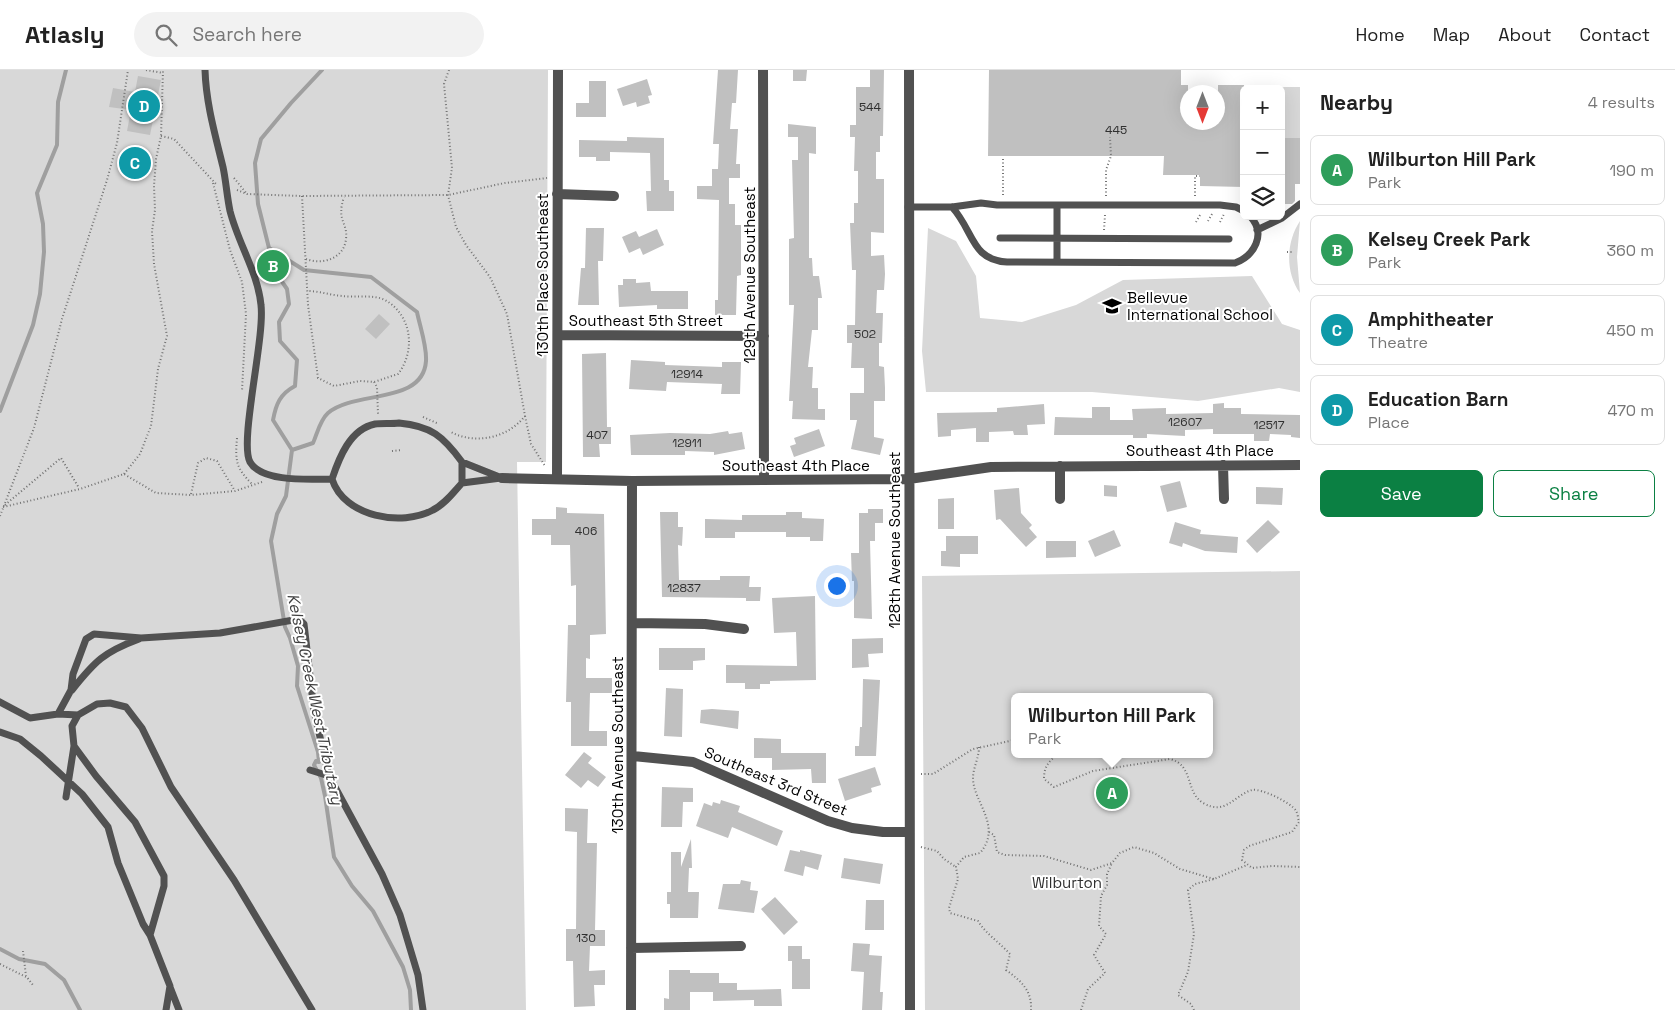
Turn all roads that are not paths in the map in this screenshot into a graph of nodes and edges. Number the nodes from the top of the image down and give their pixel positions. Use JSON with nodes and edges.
{"nodes":[{"id":1,"x":205,"y":70,"type":"edge"},
{"id":2,"x":558,"y":70,"type":"edge"},
{"id":3,"x":764,"y":70,"type":"edge"},
{"id":4,"x":909,"y":70,"type":"edge"},
{"id":5,"x":557,"y":194,"type":"junction"},
{"id":6,"x":614,"y":196,"type":"dead end"},
{"id":7,"x":1300,"y":204,"type":"edge"},
{"id":8,"x":1057,"y":205,"type":"junction"},
{"id":9,"x":908,"y":207,"type":"junction"},
{"id":10,"x":952,"y":207,"type":"junction"},
{"id":11,"x":1240,"y":209,"type":"edge"},
{"id":12,"x":1254,"y":220,"type":"edge"},
{"id":13,"x":1257,"y":230,"type":"junction"},
{"id":14,"x":1000,"y":238,"type":"dead end"},
{"id":15,"x":1057,"y":238,"type":"junction"},
{"id":16,"x":1229,"y":239,"type":"dead end"},
{"id":17,"x":1057,"y":262,"type":"junction"},
{"id":18,"x":558,"y":335,"type":"junction"},
{"id":19,"x":764,"y":336,"type":"junction"},
{"id":20,"x":462,"y":462,"type":"junction"},
{"id":21,"x":1300,"y":465,"type":"edge"},
{"id":22,"x":1060,"y":466,"type":"junction"},
{"id":23,"x":1223,"y":466,"type":"junction"},
{"id":24,"x":332,"y":478,"type":"junction"},
{"id":25,"x":502,"y":478,"type":"junction"},
{"id":26,"x":557,"y":479,"type":"junction"},
{"id":27,"x":909,"y":479,"type":"junction"},
{"id":28,"x":764,"y":480,"type":"junction"},
{"id":29,"x":632,"y":481,"type":"junction"},
{"id":30,"x":462,"y":483,"type":"junction"},
{"id":31,"x":1060,"y":499,"type":"dead end"},
{"id":32,"x":1224,"y":499,"type":"dead end"},
{"id":33,"x":633,"y":623,"type":"junction"},
{"id":34,"x":744,"y":629,"type":"dead end"},
{"id":35,"x":141,"y":638,"type":"junction"},
{"id":36,"x":71,"y":690,"type":"junction"},
{"id":37,"x":0,"y":702,"type":"edge"},
{"id":38,"x":58,"y":714,"type":"junction"},
{"id":39,"x":78,"y":715,"type":"junction"},
{"id":40,"x":0,"y":732,"type":"edge"},
{"id":41,"x":74,"y":746,"type":"junction"},
{"id":42,"x":633,"y":756,"type":"junction"},
{"id":43,"x":310,"y":770,"type":"dead end"},
{"id":44,"x":329,"y":776,"type":"junction"},
{"id":45,"x":68,"y":783,"type":"junction"},
{"id":46,"x":66,"y":797,"type":"dead end"},
{"id":47,"x":908,"y":832,"type":"junction"},
{"id":48,"x":150,"y":935,"type":"junction"},
{"id":49,"x":741,"y":946,"type":"dead end"},
{"id":50,"x":631,"y":948,"type":"junction"},
{"id":51,"x":170,"y":986,"type":"junction"},
{"id":52,"x":166,"y":1010,"type":"edge"},
{"id":53,"x":178,"y":1010,"type":"edge"},
{"id":54,"x":312,"y":1010,"type":"edge"},
{"id":55,"x":423,"y":1010,"type":"edge"},
{"id":56,"x":631,"y":1010,"type":"edge"},
{"id":57,"x":910,"y":1010,"type":"edge"}],
"edges":[{"from":1,"to":24,"type":"lane"},
{"from":2,"to":5,"type":"street","name":"130th Place Southeast"},
{"from":3,"to":19,"type":"street","name":"129th Avenue Southeast"},
{"from":4,"to":9,"type":"street","name":"128th Avenue Southeast"},
{"from":5,"to":6,"type":"street"},
{"from":5,"to":18,"type":"street","name":"130th Place Southeast"},
{"from":7,"to":13,"type":"lane"},
{"from":8,"to":10,"type":"lane"},
{"from":8,"to":11,"type":"lane"},
{"from":8,"to":15,"type":"lane"},
{"from":9,"to":10,"type":"lane"},
{"from":9,"to":27,"type":"street","name":"128th Avenue Southeast"},
{"from":10,"to":17,"type":"lane"},
{"from":12,"to":13,"type":"lane"},
{"from":13,"to":17,"type":"lane"},
{"from":14,"to":15,"type":"lane"},
{"from":15,"to":16,"type":"lane"},
{"from":15,"to":17,"type":"lane"},
{"from":18,"to":19,"type":"street","name":"Southeast 5th Street"},
{"from":18,"to":26,"type":"street","name":"130th Place Southeast"},
{"from":19,"to":28,"type":"street","name":"129th Avenue Southeast"},
{"from":20,"to":24,"type":"lane"},
{"from":20,"to":25,"type":"lane"},
{"from":20,"to":30,"type":"lane"},
{"from":21,"to":23,"type":"street","name":"Southeast 4th Place"},
{"from":22,"to":23,"type":"street","name":"Southeast 4th Place"},
{"from":22,"to":27,"type":"street","name":"Southeast 4th Place"},
{"from":22,"to":31,"type":"street"},
{"from":23,"to":32,"type":"street"},
{"from":24,"to":30,"type":"lane"},
{"from":25,"to":26,"type":"street","name":"Southeast 4th Place"},
{"from":25,"to":30,"type":"lane"},
{"from":26,"to":29,"type":"street","name":"Southeast 4th Place"},
{"from":27,"to":28,"type":"street","name":"Southeast 4th Place"},
{"from":27,"to":47,"type":"street","name":"128th Avenue Southeast"},
{"from":28,"to":29,"type":"street","name":"Southeast 4th Place"},
{"from":29,"to":33,"type":"street","name":"130th Avenue Southeast"},
{"from":33,"to":34,"type":"street"},
{"from":33,"to":42,"type":"street","name":"130th Avenue Southeast"},
{"from":35,"to":36,"type":"lane"},
{"from":35,"to":36,"type":"lane"},
{"from":35,"to":44,"type":"lane"},
{"from":36,"to":38,"type":"lane"},
{"from":37,"to":38,"type":"lane"},
{"from":38,"to":39,"type":"lane"},
{"from":39,"to":41,"type":"lane"},
{"from":39,"to":54,"type":"lane"},
{"from":40,"to":45,"type":"lane"},
{"from":41,"to":45,"type":"lane"},
{"from":41,"to":48,"type":"lane"},
{"from":42,"to":47,"type":"street","name":"Southeast 3rd Street"},
{"from":42,"to":50,"type":"street","name":"130th Avenue Southeast"},
{"from":43,"to":44,"type":"lane"},
{"from":44,"to":55,"type":"lane"},
{"from":45,"to":46,"type":"lane"},
{"from":45,"to":48,"type":"lane"},
{"from":47,"to":57,"type":"street","name":"128th Avenue Southeast"},
{"from":48,"to":51,"type":"lane"},
{"from":49,"to":50,"type":"street"},
{"from":50,"to":56,"type":"street","name":"130th Avenue Southeast"},
{"from":51,"to":52,"type":"lane"},
{"from":51,"to":53,"type":"lane"}]}
